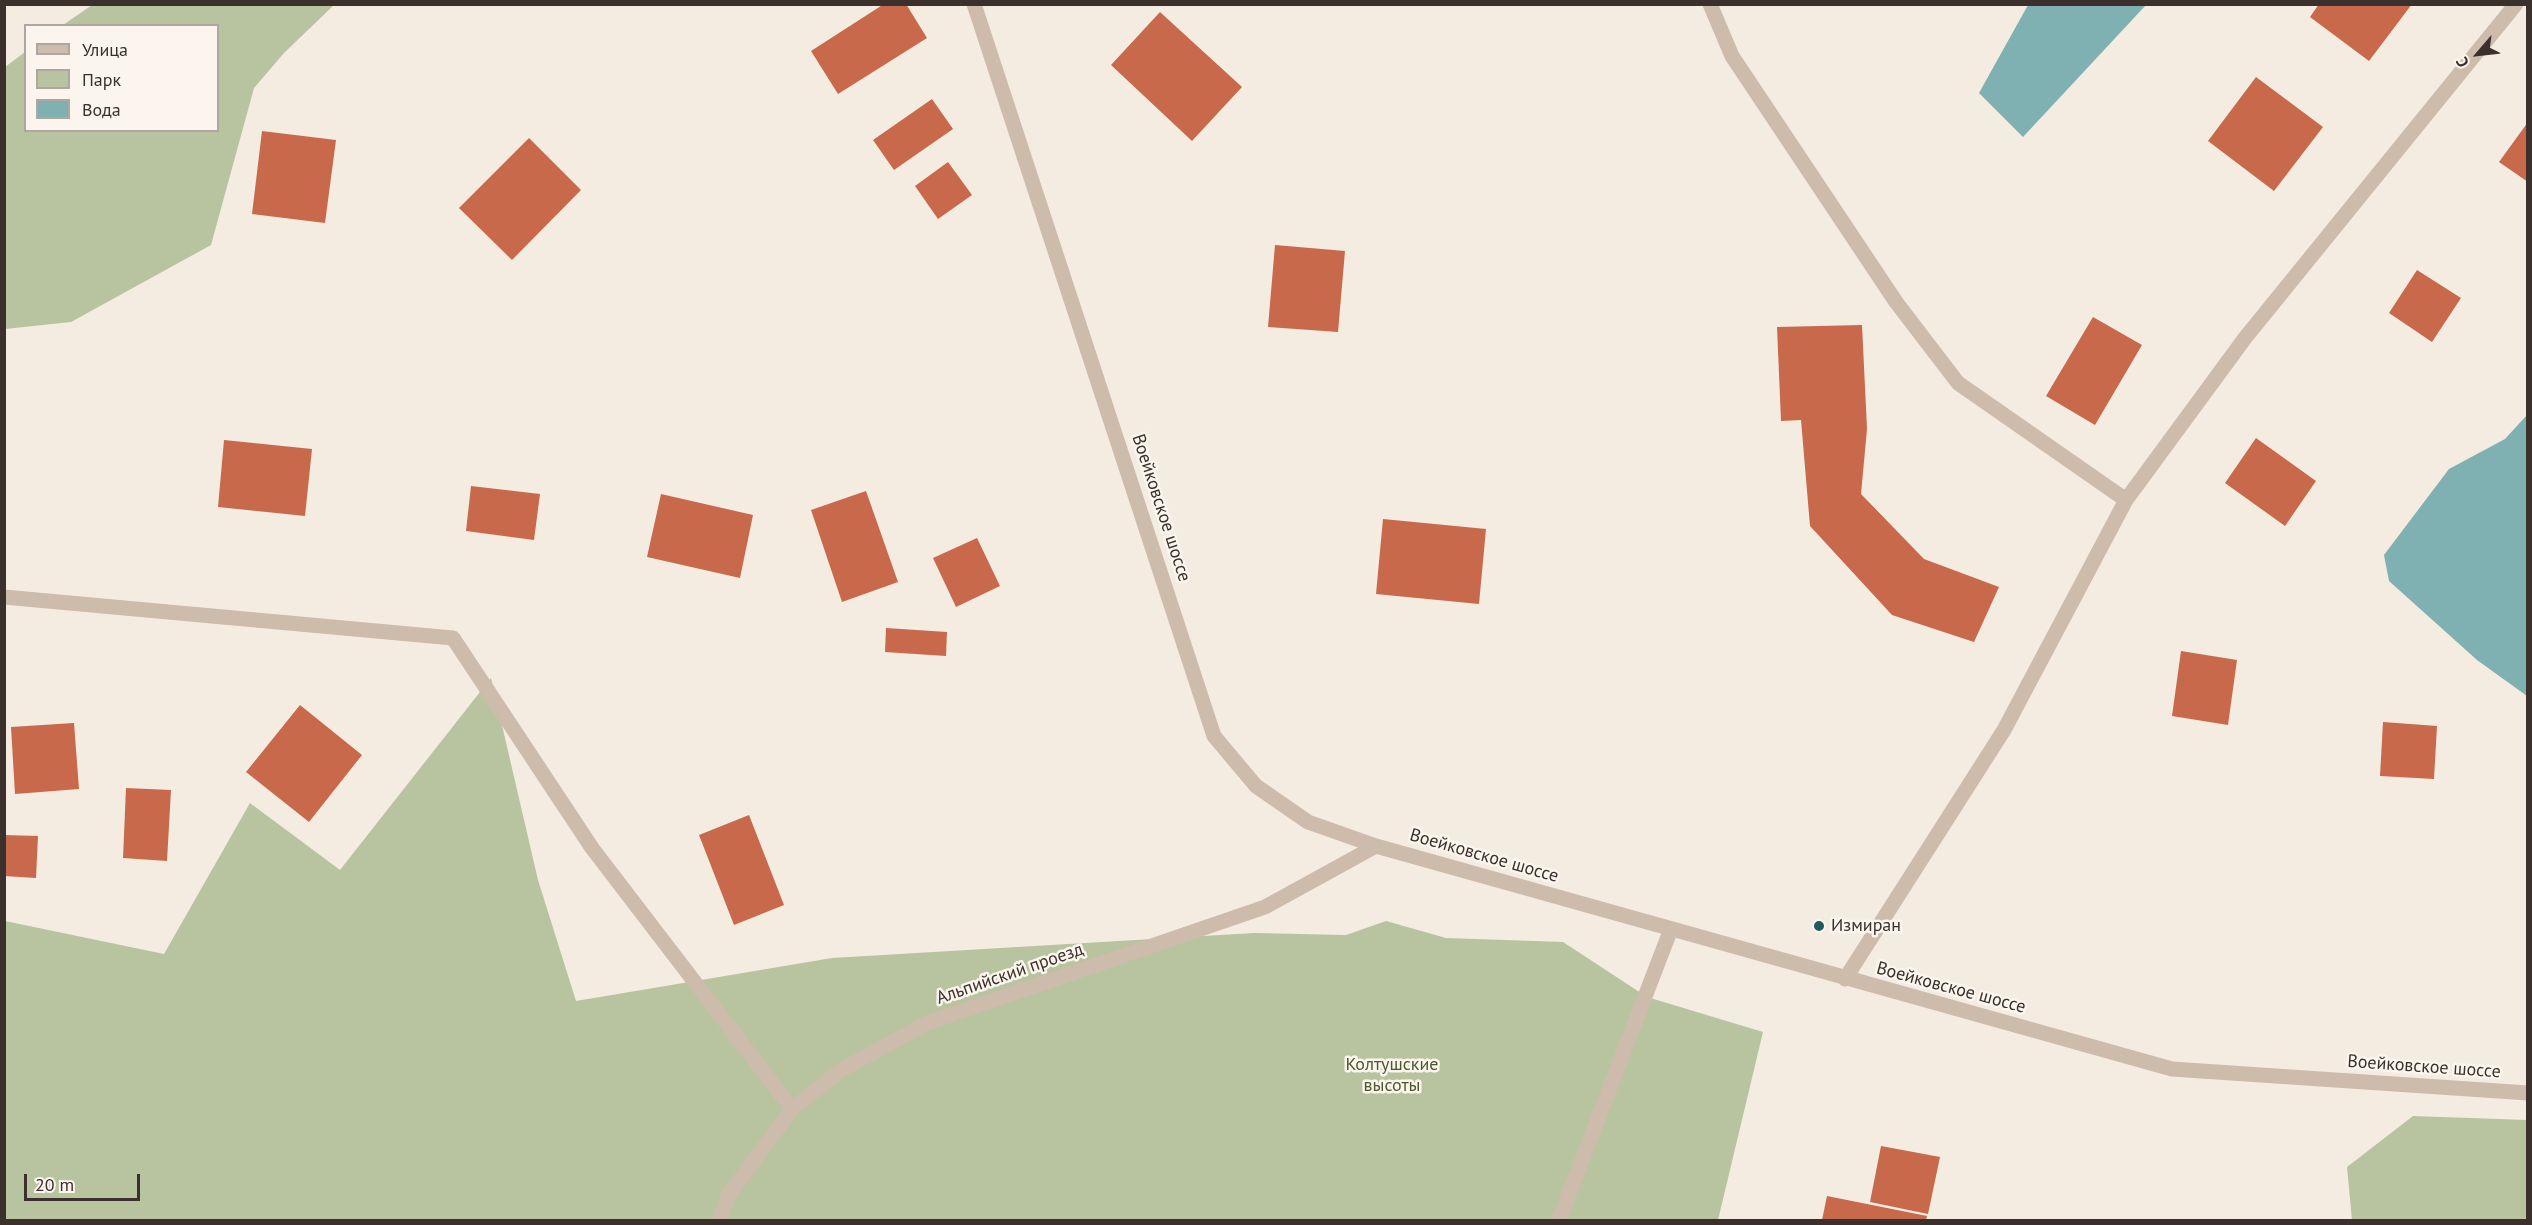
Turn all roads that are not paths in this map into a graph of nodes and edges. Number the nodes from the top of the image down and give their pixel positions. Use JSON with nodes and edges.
{"nodes":[{"id":1,"x":974,"y":4,"type":"edge"},
{"id":2,"x":1710,"y":4,"type":"edge"},
{"id":3,"x":2516,"y":4,"type":"edge"},
{"id":4,"x":2126,"y":500,"type":"junction"},
{"id":5,"x":4,"y":597,"type":"edge"},
{"id":6,"x":1376,"y":846,"type":"junction"},
{"id":7,"x":1671,"y":929,"type":"junction"},
{"id":8,"x":1845,"y":979,"type":"junction"},
{"id":9,"x":2528,"y":1093,"type":"edge"},
{"id":10,"x":792,"y":1109,"type":"junction"},
{"id":11,"x":720,"y":1221,"type":"edge"},
{"id":12,"x":1559,"y":1221,"type":"edge"}],
"edges":[{"from":1,"to":6,"type":"street","name":"Воейковское шоссе"},
{"from":2,"to":4,"type":"street"},
{"from":3,"to":4,"type":"street"},
{"from":4,"to":8,"type":"street"},
{"from":5,"to":10,"type":"street"},
{"from":6,"to":7,"type":"street","name":"Воейковское шоссе"},
{"from":6,"to":10,"type":"street","name":"Альпийский проезд"},
{"from":7,"to":8,"type":"street","name":"Воейковское шоссе"},
{"from":7,"to":12,"type":"street"},
{"from":8,"to":9,"type":"street","name":"Воейковское шоссе"},
{"from":10,"to":11,"type":"street","name":"Альпийский проезд"}]}
